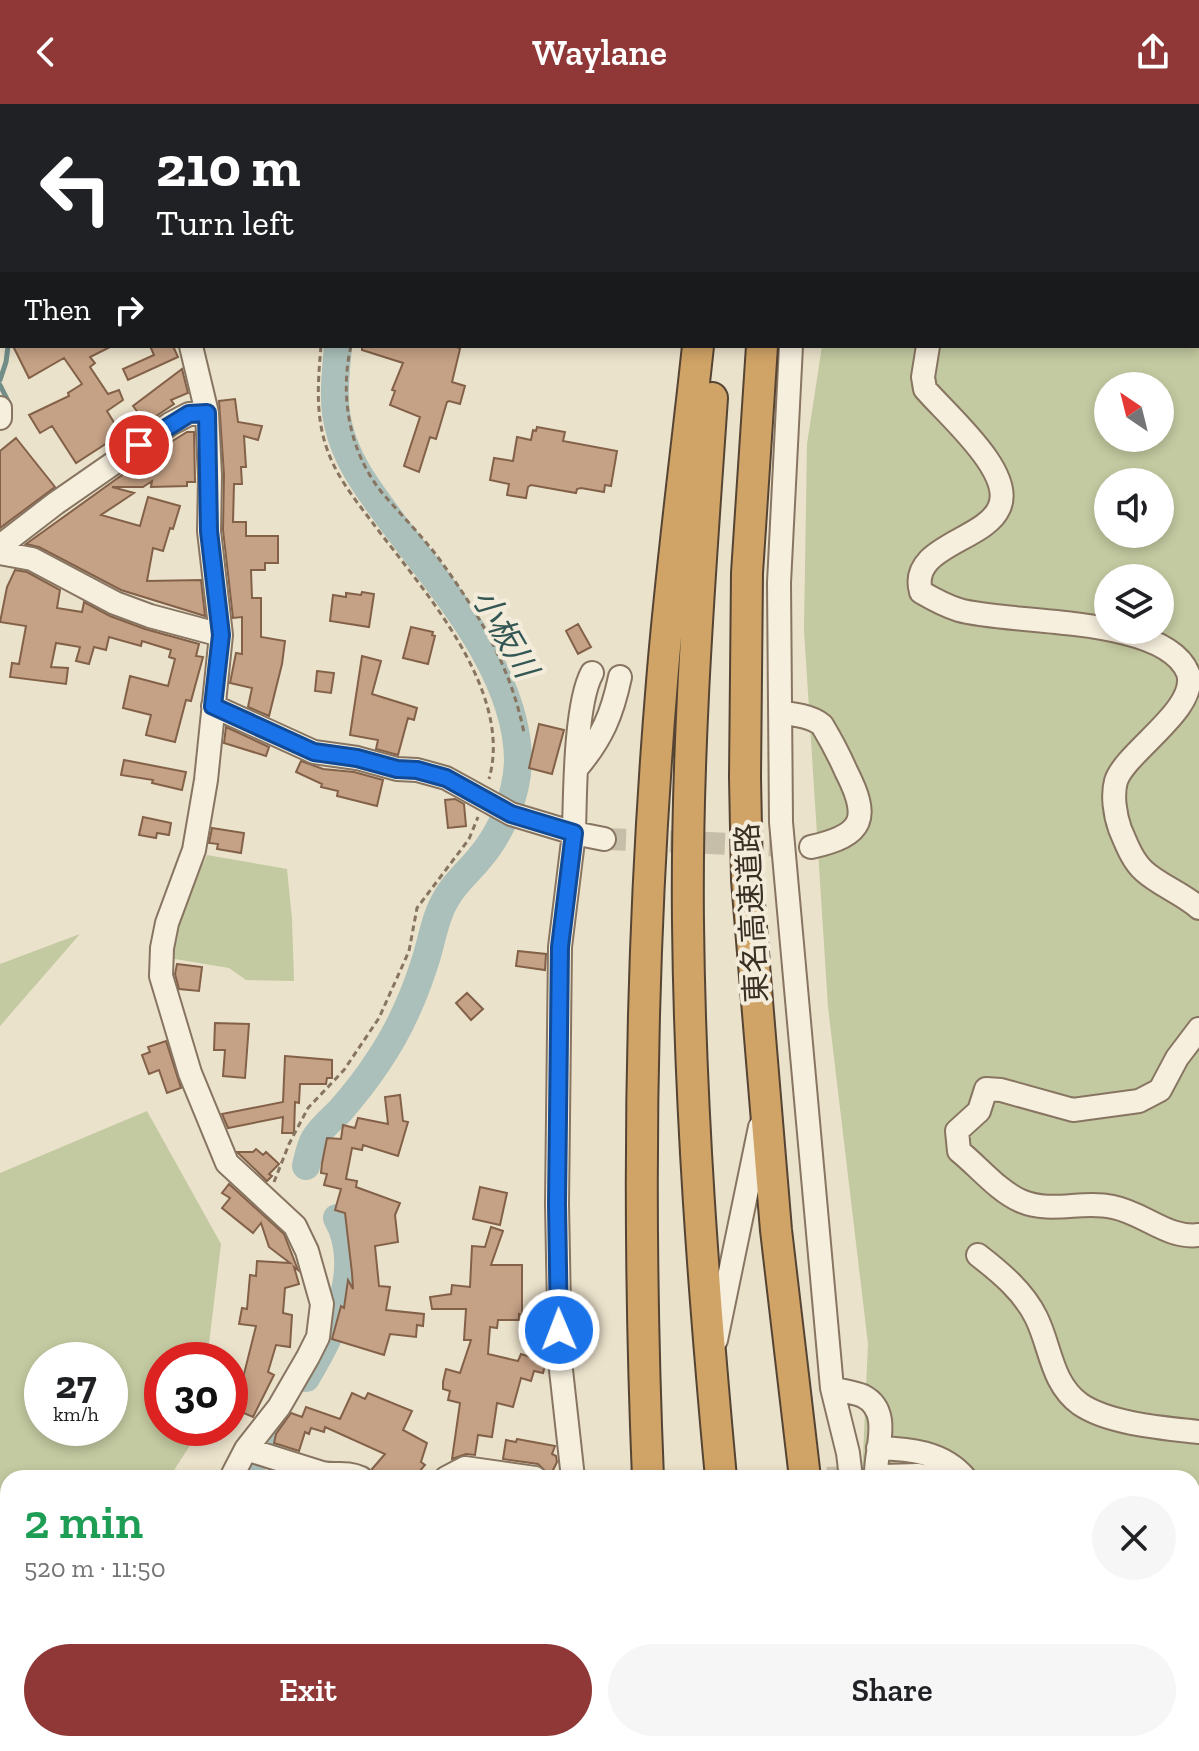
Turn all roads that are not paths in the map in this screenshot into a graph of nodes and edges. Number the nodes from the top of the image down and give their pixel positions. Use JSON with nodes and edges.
{"nodes":[{"id":1,"x":191,"y":348,"type":"edge"},
{"id":2,"x":698,"y":348,"type":"edge"},
{"id":3,"x":716,"y":348,"type":"edge"},
{"id":4,"x":762,"y":348,"type":"edge"},
{"id":5,"x":791,"y":348,"type":"edge"},
{"id":6,"x":928,"y":348,"type":"edge"},
{"id":7,"x":0,"y":408,"type":"edge"},
{"id":8,"x":207,"y":413,"type":"junction"},
{"id":9,"x":0,"y":418,"type":"edge"},
{"id":10,"x":0,"y":546,"type":"edge"},
{"id":11,"x":0,"y":553,"type":"edge"},
{"id":12,"x":221,"y":635,"type":"junction"},
{"id":13,"x":592,"y":673,"type":"dead end"},
{"id":14,"x":620,"y":677,"type":"dead end"},
{"id":15,"x":213,"y":706,"type":"junction"},
{"id":16,"x":780,"y":713,"type":"junction"},
{"id":17,"x":576,"y":769,"type":"junction"},
{"id":18,"x":574,"y":833,"type":"junction"},
{"id":19,"x":604,"y":839,"type":"tunnel mouth"},
{"id":20,"x":811,"y":847,"type":"tunnel mouth"},
{"id":21,"x":1199,"y":908,"type":"edge"},
{"id":22,"x":1199,"y":1029,"type":"edge"},
{"id":23,"x":765,"y":1105,"type":"junction"},
{"id":24,"x":1199,"y":1235,"type":"edge"},
{"id":25,"x":978,"y":1255,"type":"dead end"},
{"id":26,"x":711,"y":1365,"type":"junction"},
{"id":27,"x":832,"y":1388,"type":"junction"},
{"id":28,"x":1199,"y":1432,"type":"edge"},
{"id":29,"x":878,"y":1448,"type":"junction"},
{"id":30,"x":246,"y":1449,"type":"junction"},
{"id":31,"x":235,"y":1470,"type":"edge"},
{"id":32,"x":312,"y":1470,"type":"edge"},
{"id":33,"x":572,"y":1470,"type":"edge"},
{"id":34,"x":648,"y":1470,"type":"edge"},
{"id":35,"x":720,"y":1470,"type":"edge"},
{"id":36,"x":804,"y":1470,"type":"edge"},
{"id":37,"x":850,"y":1470,"type":"edge"},
{"id":38,"x":880,"y":1470,"type":"edge"},
{"id":39,"x":958,"y":1470,"type":"edge"}],
"edges":[{"from":1,"to":8,"type":"street"},
{"from":2,"to":34,"type":"highway"},
{"from":3,"to":26,"type":"highway","name":"東名高速道路"},
{"from":4,"to":23,"type":"highway","name":"東名高速道路"},
{"from":5,"to":16,"type":"street"},
{"from":6,"to":21,"type":"street"},
{"from":7,"to":9,"type":"street"},
{"from":8,"to":10,"type":"street"},
{"from":8,"to":12,"type":"street"},
{"from":11,"to":12,"type":"street"},
{"from":12,"to":15,"type":"street"},
{"from":13,"to":17,"type":"street"},
{"from":14,"to":17,"type":"street"},
{"from":15,"to":18,"type":"street"},
{"from":15,"to":30,"type":"street"},
{"from":16,"to":20,"type":"street"},
{"from":16,"to":27,"type":"street"},
{"from":17,"to":18,"type":"street"},
{"from":18,"to":19,"type":"street"},
{"from":18,"to":33,"type":"street"},
{"from":22,"to":24,"type":"street"},
{"from":23,"to":26,"type":"street"},
{"from":23,"to":36,"type":"highway","name":"東名高速道路"},
{"from":25,"to":28,"type":"street"},
{"from":26,"to":35,"type":"highway","name":"東名高速道路"},
{"from":27,"to":29,"type":"street"},
{"from":27,"to":37,"type":"street"},
{"from":29,"to":38,"type":"street"},
{"from":29,"to":39,"type":"street"},
{"from":30,"to":31,"type":"street"},
{"from":30,"to":32,"type":"street"}]}
